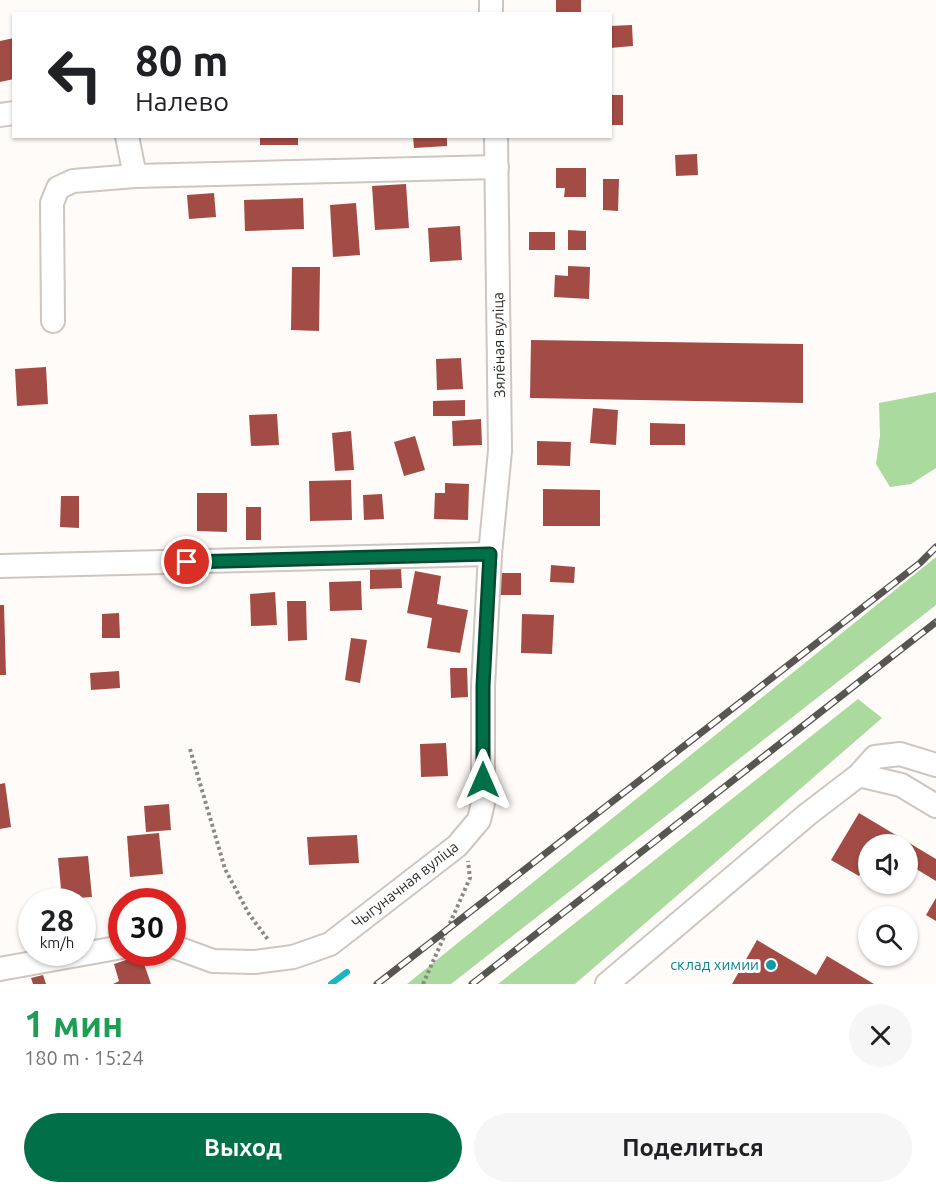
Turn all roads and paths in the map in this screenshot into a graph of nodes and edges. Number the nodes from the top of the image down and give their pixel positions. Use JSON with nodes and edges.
{"nodes":[{"id":1,"x":127,"y":138,"type":"edge"},
{"id":2,"x":496,"y":138,"type":"edge"},
{"id":3,"x":497,"y":167,"type":"junction"},
{"id":4,"x":135,"y":176,"type":"junction"},
{"id":5,"x":53,"y":321,"type":"dead end"},
{"id":6,"x":490,"y":554,"type":"junction"},
{"id":7,"x":0,"y":566,"type":"edge"},
{"id":8,"x":190,"y":749,"type":"dead end"},
{"id":9,"x":936,"y":765,"type":"edge"},
{"id":10,"x":859,"y":775,"type":"junction"},
{"id":11,"x":936,"y":806,"type":"edge"},
{"id":12,"x":466,"y":837,"type":"junction"},
{"id":13,"x":108,"y":950,"type":"edge"},
{"id":14,"x":186,"y":951,"type":"edge"},
{"id":15,"x":281,"y":958,"type":"junction"},
{"id":16,"x":0,"y":969,"type":"edge"},
{"id":17,"x":423,"y":984,"type":"edge"},
{"id":18,"x":607,"y":984,"type":"edge"}],
"edges":[{"from":1,"to":4,"type":"street"},
{"from":2,"to":3,"type":"street","name":"Зялёная вуліца"},
{"from":3,"to":4,"type":"street"},
{"from":3,"to":6,"type":"street","name":"Зялёная вуліца"},
{"from":4,"to":5,"type":"street"},
{"from":6,"to":7,"type":"street"},
{"from":6,"to":12,"type":"street","name":"Чыгуначная вуліца"},
{"from":8,"to":15,"type":"path"},
{"from":9,"to":10,"type":"street"},
{"from":10,"to":11,"type":"street"},
{"from":10,"to":18,"type":"street"},
{"from":12,"to":15,"type":"street","name":"Чыгуначная вуліца"},
{"from":12,"to":17,"type":"path"},
{"from":13,"to":16,"type":"street"},
{"from":14,"to":15,"type":"street","name":"Чыгуначная вуліца"}]}
